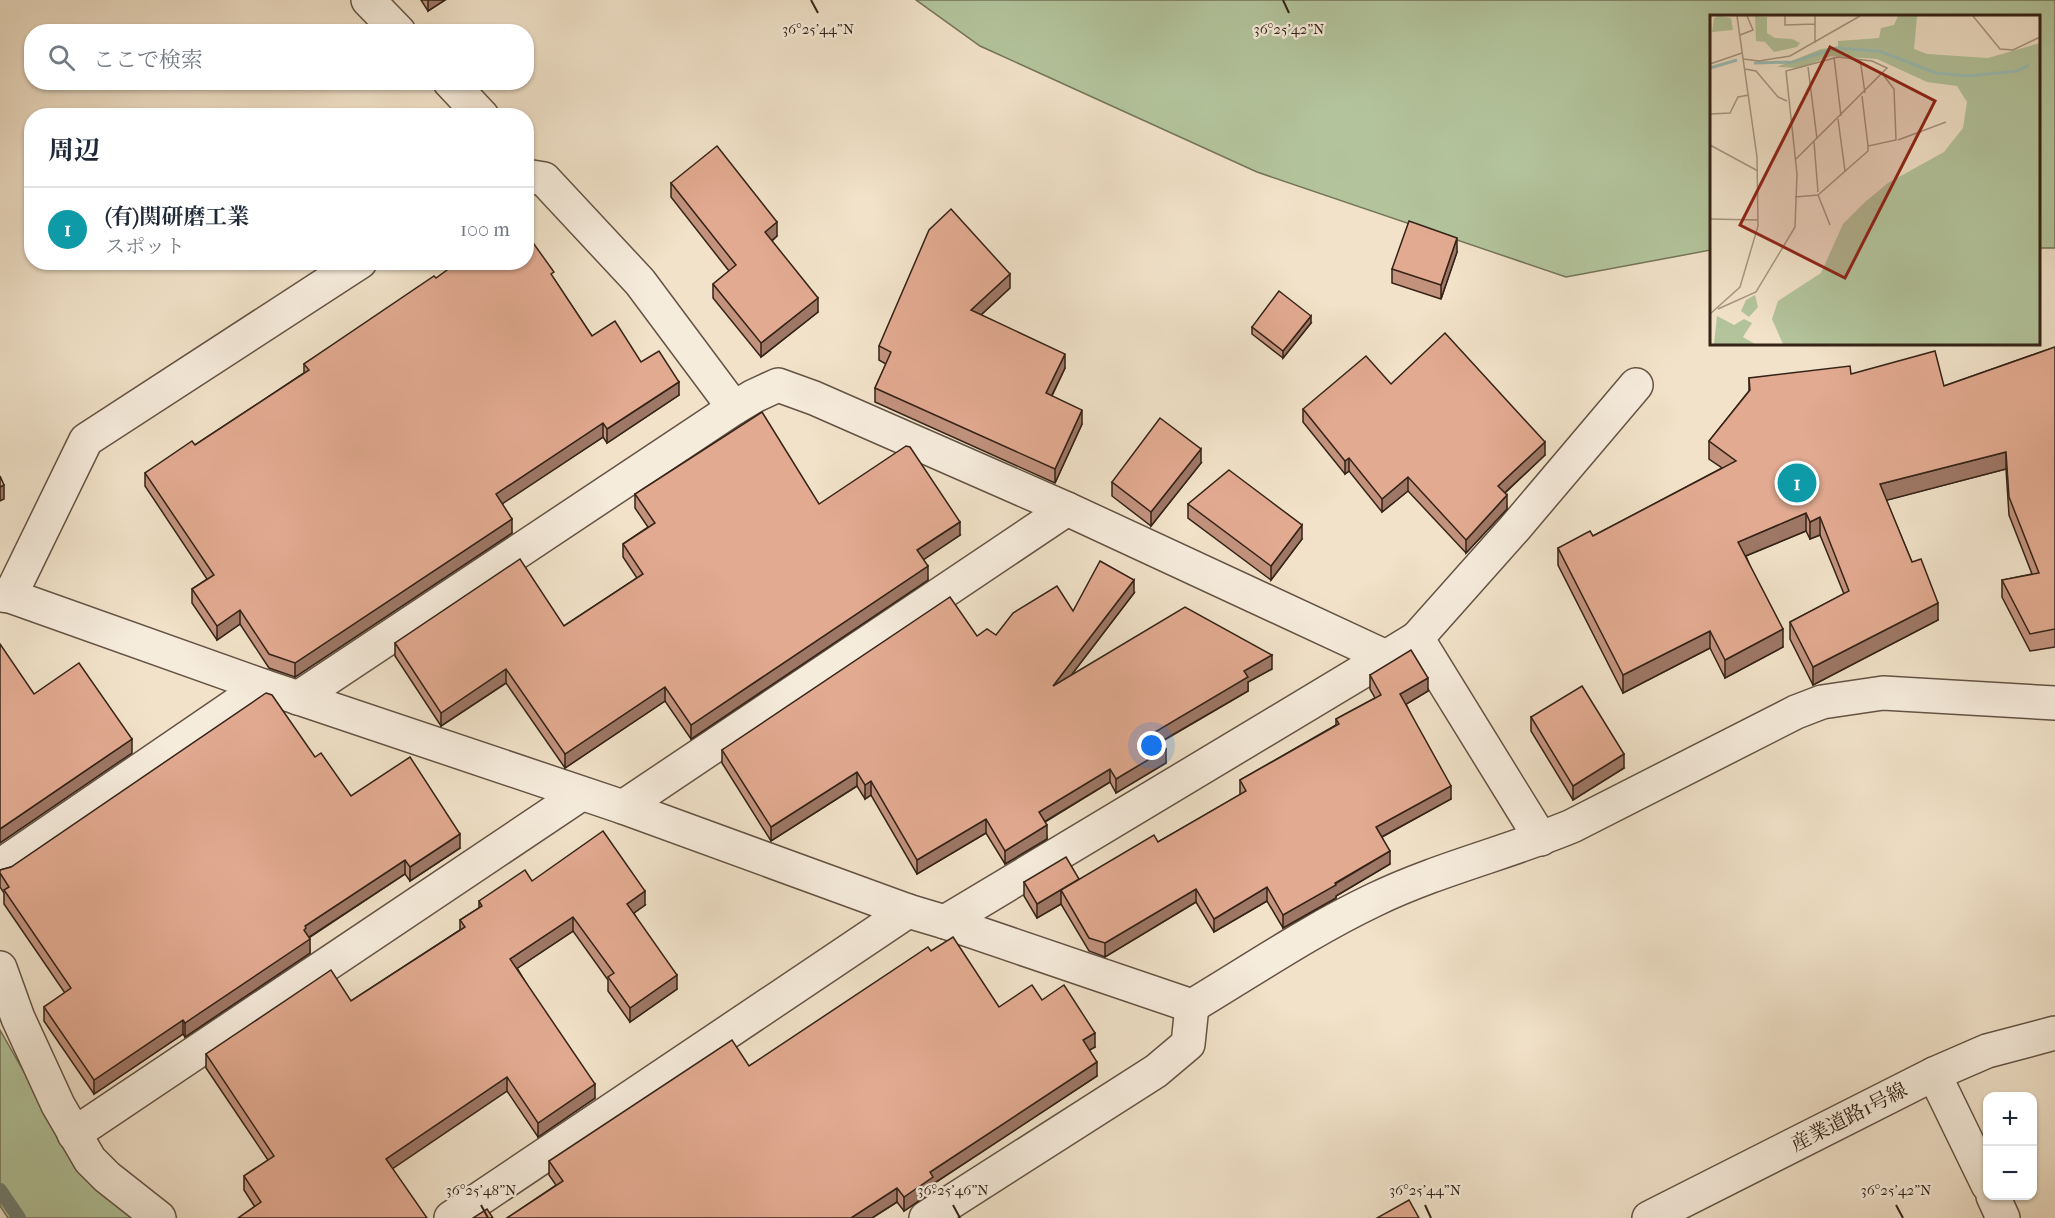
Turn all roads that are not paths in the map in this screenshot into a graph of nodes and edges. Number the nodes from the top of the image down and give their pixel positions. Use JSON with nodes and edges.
{"nodes":[{"id":1,"x":369,"y":0,"type":"edge"},
{"id":2,"x":392,"y":24,"type":"edge"},
{"id":3,"x":458,"y":90,"type":"edge"},
{"id":4,"x":474,"y":108,"type":"edge"},
{"id":5,"x":534,"y":174,"type":"edge"},
{"id":6,"x":348,"y":270,"type":"edge"},
{"id":7,"x":1636,"y":385,"type":"dead end"},
{"id":8,"x":734,"y":408,"type":"junction"},
{"id":9,"x":1067,"y":509,"type":"junction"},
{"id":10,"x":5,"y":596,"type":"edge"},
{"id":11,"x":1418,"y":638,"type":"junction"},
{"id":12,"x":1386,"y":657,"type":"junction"},
{"id":13,"x":263,"y":686,"type":"junction"},
{"id":14,"x":298,"y":698,"type":"junction"},
{"id":15,"x":2055,"y":703,"type":"edge"},
{"id":16,"x":581,"y":794,"type":"junction"},
{"id":17,"x":623,"y":807,"type":"junction"},
{"id":18,"x":1540,"y":839,"type":"junction"},
{"id":19,"x":0,"y":866,"type":"edge"},
{"id":20,"x":908,"y":911,"type":"junction"},
{"id":21,"x":945,"y":922,"type":"junction"},
{"id":22,"x":0,"y":968,"type":"edge"},
{"id":23,"x":1192,"y":1006,"type":"junction"},
{"id":24,"x":2055,"y":1033,"type":"edge"},
{"id":25,"x":1934,"y":1074,"type":"junction"},
{"id":26,"x":74,"y":1134,"type":"junction"},
{"id":27,"x":1983,"y":1175,"type":"edge"},
{"id":28,"x":1995,"y":1200,"type":"edge"},
{"id":29,"x":159,"y":1218,"type":"edge"},
{"id":30,"x":452,"y":1218,"type":"edge"},
{"id":31,"x":926,"y":1218,"type":"edge"},
{"id":32,"x":1649,"y":1218,"type":"edge"},
{"id":33,"x":2003,"y":1218,"type":"edge"}],
"edges":[{"from":1,"to":2,"type":"street"},
{"from":3,"to":4,"type":"street"},
{"from":5,"to":8,"type":"street"},
{"from":6,"to":10,"type":"street"},
{"from":7,"to":11,"type":"street"},
{"from":8,"to":9,"type":"street"},
{"from":8,"to":14,"type":"street"},
{"from":9,"to":12,"type":"street"},
{"from":9,"to":17,"type":"street"},
{"from":10,"to":13,"type":"street"},
{"from":11,"to":12,"type":"street"},
{"from":11,"to":18,"type":"street"},
{"from":12,"to":21,"type":"street"},
{"from":13,"to":14,"type":"street"},
{"from":13,"to":19,"type":"street"},
{"from":14,"to":16,"type":"street"},
{"from":15,"to":18,"type":"street"},
{"from":16,"to":17,"type":"street"},
{"from":16,"to":26,"type":"street"},
{"from":17,"to":20,"type":"street"},
{"from":18,"to":23,"type":"street"},
{"from":20,"to":21,"type":"street"},
{"from":20,"to":30,"type":"street"},
{"from":21,"to":23,"type":"street"},
{"from":22,"to":26,"type":"street"},
{"from":23,"to":31,"type":"street"},
{"from":24,"to":25,"type":"street","name":"産業道路1号線"},
{"from":25,"to":27,"type":"street"},
{"from":25,"to":32,"type":"street","name":"産業道路1号線"},
{"from":26,"to":29,"type":"street"},
{"from":28,"to":33,"type":"street"}]}
